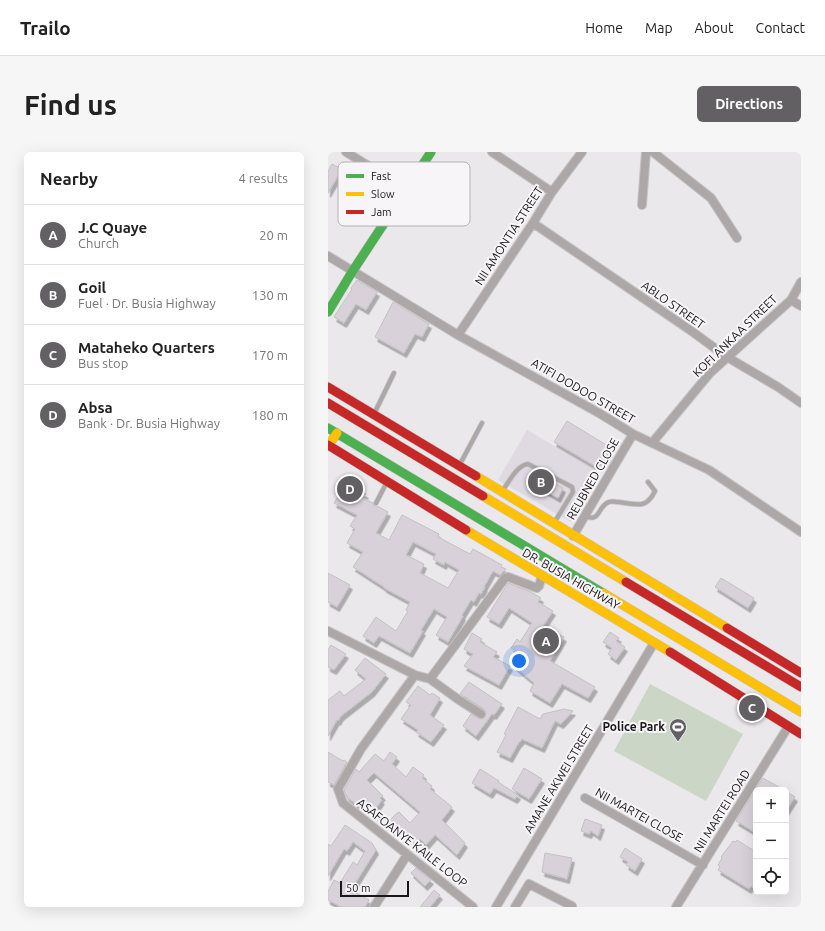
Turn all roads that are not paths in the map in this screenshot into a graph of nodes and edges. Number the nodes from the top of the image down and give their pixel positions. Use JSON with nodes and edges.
{"nodes":[{"id":1,"x":346,"y":152,"type":"edge"},
{"id":2,"x":431,"y":152,"type":"edge"},
{"id":3,"x":492,"y":152,"type":"edge"},
{"id":4,"x":582,"y":152,"type":"edge"},
{"id":5,"x":646,"y":152,"type":"edge"},
{"id":6,"x":652,"y":152,"type":"edge"},
{"id":7,"x":362,"y":162,"type":"edge"},
{"id":8,"x":424,"y":162,"type":"edge"},
{"id":9,"x":552,"y":192,"type":"junction"},
{"id":10,"x":642,"y":205,"type":"dead end"},
{"id":11,"x":533,"y":223,"type":"junction"},
{"id":12,"x":382,"y":226,"type":"edge"},
{"id":13,"x":737,"y":238,"type":"dead end"},
{"id":14,"x":328,"y":256,"type":"edge"},
{"id":15,"x":352,"y":272,"type":"junction"},
{"id":16,"x":801,"y":282,"type":"edge"},
{"id":17,"x":791,"y":300,"type":"junction"},
{"id":18,"x":801,"y":306,"type":"edge"},
{"id":19,"x":328,"y":312,"type":"edge"},
{"id":20,"x":458,"y":335,"type":"junction"},
{"id":21,"x":726,"y":357,"type":"junction"},
{"id":22,"x":394,"y":373,"type":"dead end"},
{"id":23,"x":328,"y":387,"type":"edge"},
{"id":24,"x":328,"y":403,"type":"edge"},
{"id":25,"x":801,"y":403,"type":"edge"},
{"id":26,"x":374,"y":414,"type":"junction"},
{"id":27,"x":482,"y":424,"type":"dead end"},
{"id":28,"x":328,"y":428,"type":"edge"},
{"id":29,"x":336,"y":433,"type":"junction"},
{"id":30,"x":633,"y":434,"type":"junction"},
{"id":31,"x":652,"y":443,"type":"junction"},
{"id":32,"x":328,"y":446,"type":"edge"},
{"id":33,"x":459,"y":466,"type":"junction"},
{"id":34,"x":387,"y":482,"type":"junction"},
{"id":35,"x":648,"y":482,"type":"dead end"},
{"id":36,"x":502,"y":492,"type":"junction"},
{"id":37,"x":376,"y":503,"type":"dead end"},
{"id":38,"x":585,"y":516,"type":"junction"},
{"id":39,"x":554,"y":524,"type":"junction"},
{"id":40,"x":801,"y":532,"type":"edge"},
{"id":41,"x":573,"y":536,"type":"junction"},
{"id":42,"x":542,"y":576,"type":"junction"},
{"id":43,"x":328,"y":631,"type":"edge"},
{"id":44,"x":654,"y":643,"type":"junction"},
{"id":45,"x":801,"y":673,"type":"edge"},
{"id":46,"x":415,"y":675,"type":"junction"},
{"id":47,"x":430,"y":678,"type":"junction"},
{"id":48,"x":801,"y":687,"type":"edge"},
{"id":49,"x":801,"y":712,"type":"edge"},
{"id":50,"x":482,"y":714,"type":"dead end"},
{"id":51,"x":788,"y":727,"type":"junction"},
{"id":52,"x":801,"y":734,"type":"edge"},
{"id":53,"x":585,"y":798,"type":"dead end"},
{"id":54,"x":408,"y":855,"type":"junction"},
{"id":55,"x":702,"y":865,"type":"junction"},
{"id":56,"x":572,"y":906,"type":"edge"},
{"id":57,"x":374,"y":907,"type":"edge"},
{"id":58,"x":473,"y":907,"type":"edge"},
{"id":59,"x":496,"y":907,"type":"edge"},
{"id":60,"x":515,"y":907,"type":"edge"},
{"id":61,"x":676,"y":907,"type":"edge"}],
"edges":[{"from":1,"to":7,"type":"street"},
{"from":2,"to":8,"type":"main road"},
{"from":3,"to":9,"type":"street"},
{"from":4,"to":9,"type":"street","name":"NII AMONTIA STREET"},
{"from":5,"to":10,"type":"street"},
{"from":6,"to":13,"type":"street"},
{"from":9,"to":11,"type":"street","name":"NII AMONTIA STREET"},
{"from":11,"to":20,"type":"street","name":"NII AMONTIA STREET"},
{"from":11,"to":21,"type":"street","name":"ABLO STREET"},
{"from":12,"to":15,"type":"main road"},
{"from":14,"to":15,"type":"street","name":"ATIFI DODOO STREET"},
{"from":15,"to":19,"type":"main road"},
{"from":15,"to":20,"type":"street","name":"ATIFI DODOO STREET"},
{"from":16,"to":17,"type":"street","name":"KOFI ANKAA STREET"},
{"from":17,"to":18,"type":"street"},
{"from":17,"to":21,"type":"street","name":"KOFI ANKAA STREET"},
{"from":20,"to":30,"type":"street","name":"ATIFI DODOO STREET"},
{"from":21,"to":25,"type":"street","name":"ABLO STREET"},
{"from":21,"to":31,"type":"street","name":"KOFI ANKAA STREET"},
{"from":22,"to":26,"type":"lane"},
{"from":23,"to":26,"type":"main road"},
{"from":24,"to":48,"type":"main road"},
{"from":26,"to":33,"type":"main road"},
{"from":27,"to":33,"type":"lane"},
{"from":28,"to":29,"type":"main road","name":"DR. BUSIA HIGHWAY"},
{"from":29,"to":32,"type":"main road"},
{"from":29,"to":49,"type":"main road","name":"DR. BUSIA HIGHWAY"},
{"from":30,"to":31,"type":"street","name":"ATIFI DODOO STREET"},
{"from":30,"to":38,"type":"street","name":"REUBNED CLOSE"},
{"from":31,"to":40,"type":"street","name":"ATIFI DODOO STREET"},
{"from":32,"to":34,"type":"main road","name":"DR. BUSIA HIGHWAY"},
{"from":33,"to":36,"type":"main road"},
{"from":34,"to":37,"type":"lane"},
{"from":34,"to":42,"type":"main road","name":"DR. BUSIA HIGHWAY"},
{"from":35,"to":38,"type":"lane"},
{"from":36,"to":39,"type":"main road"},
{"from":36,"to":39,"type":"lane"},
{"from":38,"to":41,"type":"street","name":"REUBNED CLOSE"},
{"from":39,"to":41,"type":"main road"},
{"from":41,"to":45,"type":"main road"},
{"from":42,"to":44,"type":"main road","name":"DR. BUSIA HIGHWAY"},
{"from":42,"to":47,"type":"street"},
{"from":43,"to":46,"type":"street"},
{"from":44,"to":51,"type":"main road","name":"DR. BUSIA HIGHWAY"},
{"from":44,"to":59,"type":"street","name":"AMANE AKWEI STREET"},
{"from":46,"to":47,"type":"street"},
{"from":46,"to":54,"type":"street","name":"ASAFOANYE KAILE LOOP"},
{"from":47,"to":50,"type":"street"},
{"from":51,"to":52,"type":"main road","name":"DR. BUSIA HIGHWAY"},
{"from":51,"to":55,"type":"street","name":"NII MARTEI ROAD"},
{"from":53,"to":55,"type":"street","name":"NII MARTEI CLOSE"},
{"from":54,"to":57,"type":"street"},
{"from":54,"to":58,"type":"street","name":"ASAFOANYE KAILE LOOP"},
{"from":55,"to":61,"type":"street","name":"NII MARTEI ROAD"},
{"from":56,"to":60,"type":"street"}]}
